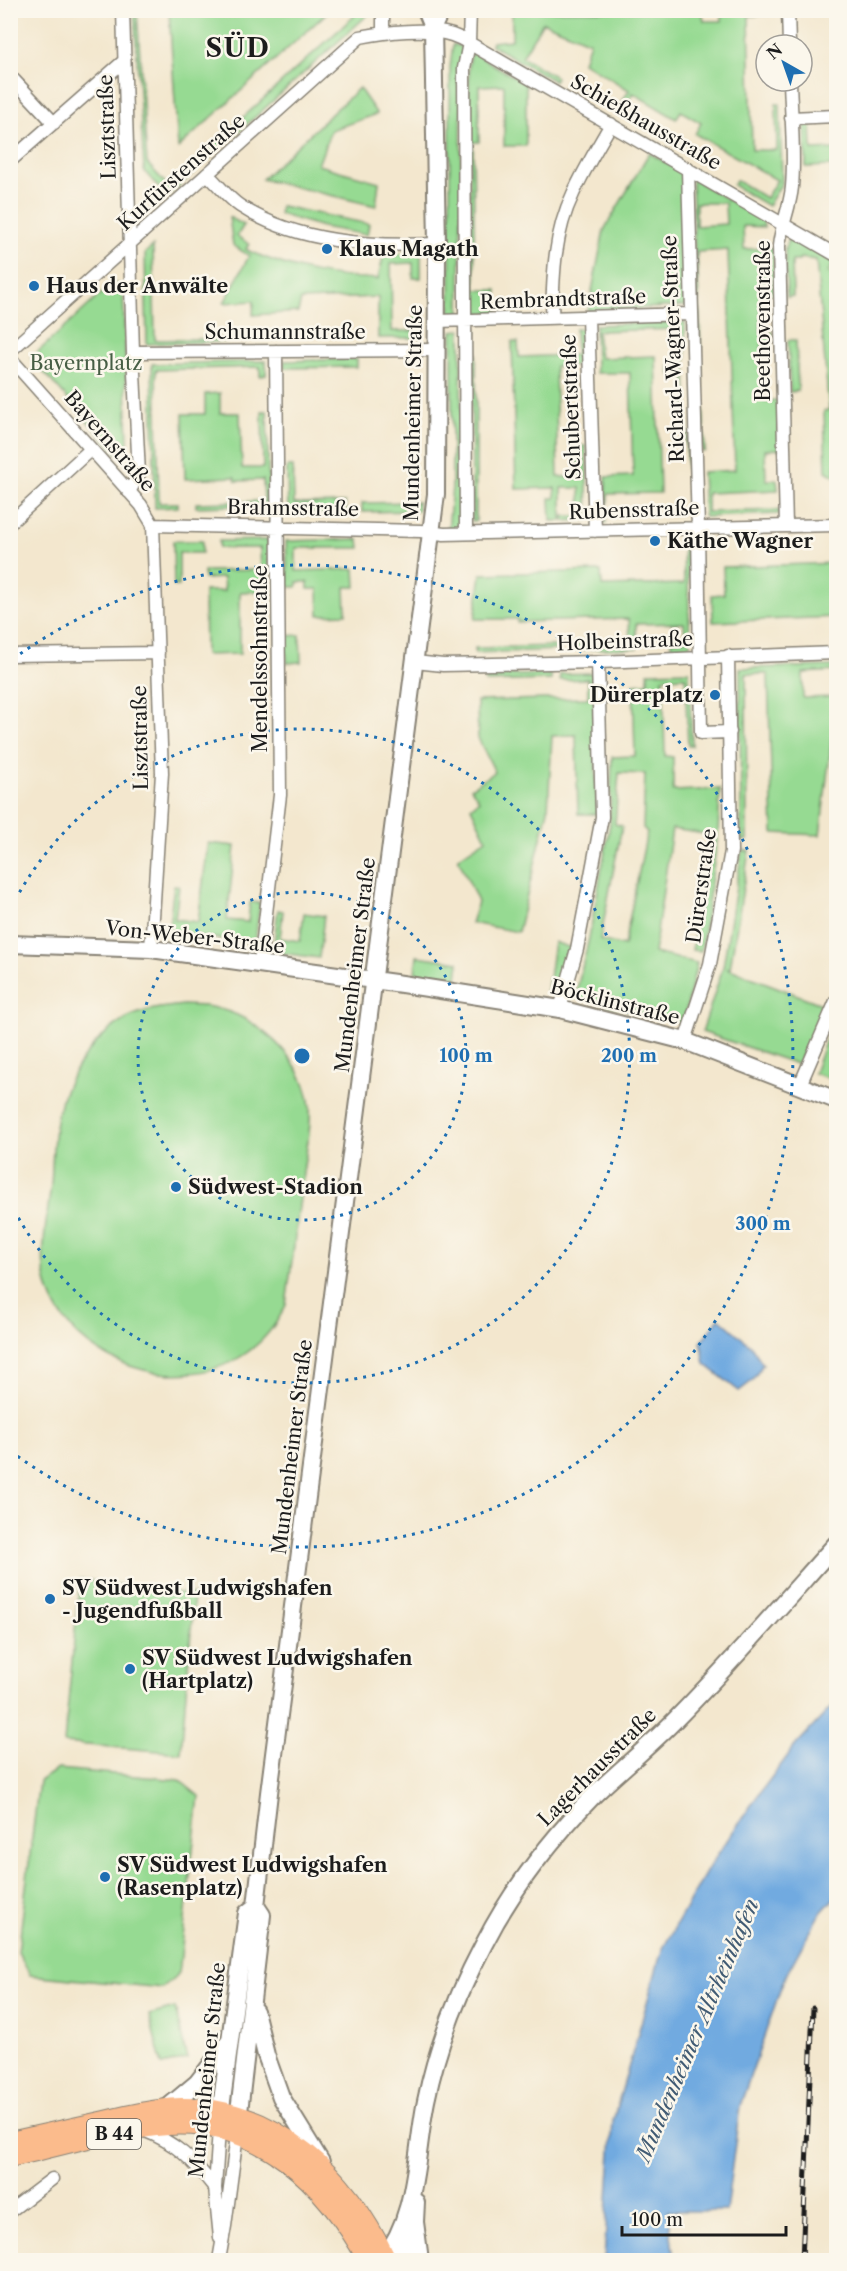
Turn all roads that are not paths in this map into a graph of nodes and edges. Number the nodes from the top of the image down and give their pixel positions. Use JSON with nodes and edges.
{"nodes":[{"id":1,"x":123,"y":10,"type":"edge"},
{"id":2,"x":383,"y":10,"type":"edge"},
{"id":3,"x":426,"y":10,"type":"edge"},
{"id":4,"x":441,"y":10,"type":"edge"},
{"id":5,"x":470,"y":10,"type":"edge"},
{"id":6,"x":788,"y":10,"type":"edge"},
{"id":7,"x":433,"y":30,"type":"junction"},
{"id":8,"x":383,"y":33,"type":"junction"},
{"id":9,"x":789,"y":33,"type":"edge"},
{"id":10,"x":470,"y":43,"type":"junction"},
{"id":11,"x":124,"y":61,"type":"junction"},
{"id":12,"x":10,"y":76,"type":"edge"},
{"id":13,"x":790,"y":93,"type":"edge"},
{"id":14,"x":837,"y":116,"type":"edge"},
{"id":15,"x":791,"y":118,"type":"junction"},
{"id":16,"x":54,"y":123,"type":"junction"},
{"id":17,"x":611,"y":124,"type":"junction"},
{"id":18,"x":10,"y":161,"type":"edge"},
{"id":19,"x":688,"y":169,"type":"junction"},
{"id":20,"x":207,"y":174,"type":"junction"},
{"id":21,"x":784,"y":223,"type":"junction"},
{"id":22,"x":131,"y":242,"type":"junction"},
{"id":23,"x":437,"y":244,"type":"junction"},
{"id":24,"x":837,"y":255,"type":"edge"},
{"id":25,"x":691,"y":314,"type":"junction"},
{"id":26,"x":588,"y":317,"type":"junction"},
{"id":27,"x":552,"y":318,"type":"junction"},
{"id":28,"x":437,"y":321,"type":"junction"},
{"id":29,"x":465,"y":321,"type":"junction"},
{"id":30,"x":437,"y":350,"type":"junction"},
{"id":31,"x":10,"y":351,"type":"edge"},
{"id":32,"x":276,"y":351,"type":"junction"},
{"id":33,"x":133,"y":352,"type":"junction"},
{"id":34,"x":10,"y":358,"type":"edge"},
{"id":35,"x":91,"y":449,"type":"junction"},
{"id":36,"x":129,"y":492,"type":"junction"},
{"id":37,"x":10,"y":523,"type":"edge"},
{"id":38,"x":153,"y":525,"type":"junction"},
{"id":39,"x":837,"y":525,"type":"edge"},
{"id":40,"x":786,"y":526,"type":"junction"},
{"id":41,"x":279,"y":528,"type":"junction"},
{"id":42,"x":698,"y":528,"type":"junction"},
{"id":43,"x":595,"y":531,"type":"junction"},
{"id":44,"x":432,"y":532,"type":"junction"},
{"id":45,"x":466,"y":534,"type":"junction"},
{"id":46,"x":158,"y":653,"type":"junction"},
{"id":47,"x":837,"y":653,"type":"edge"},
{"id":48,"x":10,"y":655,"type":"edge"},
{"id":49,"x":728,"y":656,"type":"junction"},
{"id":50,"x":699,"y":657,"type":"junction"},
{"id":51,"x":415,"y":662,"type":"junction"},
{"id":52,"x":598,"y":662,"type":"junction"},
{"id":53,"x":730,"y":732,"type":"junction"},
{"id":54,"x":10,"y":944,"type":"edge"},
{"id":55,"x":151,"y":949,"type":"junction"},
{"id":56,"x":260,"y":964,"type":"junction"},
{"id":57,"x":374,"y":980,"type":"junction"},
{"id":58,"x":837,"y":1000,"type":"edge"},
{"id":59,"x":560,"y":1009,"type":"junction"},
{"id":60,"x":685,"y":1041,"type":"junction"},
{"id":61,"x":800,"y":1085,"type":"junction"},
{"id":62,"x":837,"y":1100,"type":"edge"},
{"id":63,"x":837,"y":1544,"type":"edge"},
{"id":64,"x":256,"y":1906,"type":"junction"},
{"id":65,"x":252,"y":1998,"type":"junction"},
{"id":66,"x":231,"y":2039,"type":"junction"},
{"id":67,"x":166,"y":2109,"type":"junction"},
{"id":68,"x":229,"y":2123,"type":"junction"},
{"id":69,"x":140,"y":2128,"type":"junction"},
{"id":70,"x":10,"y":2142,"type":"edge"},
{"id":71,"x":10,"y":2157,"type":"edge"},
{"id":72,"x":328,"y":2173,"type":"junction"},
{"id":73,"x":416,"y":2175,"type":"junction"},
{"id":74,"x":52,"y":2179,"type":"dead end"},
{"id":75,"x":215,"y":2188,"type":"junction"},
{"id":76,"x":10,"y":2211,"type":"edge"},
{"id":77,"x":415,"y":2222,"type":"junction"},
{"id":78,"x":221,"y":2242,"type":"junction"},
{"id":79,"x":219,"y":2260,"type":"edge"},
{"id":80,"x":383,"y":2260,"type":"edge"},
{"id":81,"x":420,"y":2260,"type":"edge"}],
"edges":[{"from":1,"to":11,"type":"street","name":"Lisztstraße"},
{"from":2,"to":8,"type":"street"},
{"from":3,"to":7,"type":"street","name":"Mundenheimer Straße"},
{"from":4,"to":7,"type":"street","name":"Mundenheimer Straße"},
{"from":5,"to":10,"type":"street"},
{"from":6,"to":9,"type":"street"},
{"from":7,"to":8,"type":"street","name":"Kurfürstenstraße"},
{"from":7,"to":10,"type":"street","name":"Schießhausstraße"},
{"from":7,"to":23,"type":"street","name":"Mundenheimer Straße"},
{"from":8,"to":20,"type":"street","name":"Kurfürstenstraße"},
{"from":10,"to":17,"type":"street","name":"Schießhausstraße"},
{"from":10,"to":29,"type":"street"},
{"from":11,"to":16,"type":"street"},
{"from":11,"to":22,"type":"street","name":"Lisztstraße"},
{"from":12,"to":16,"type":"street"},
{"from":13,"to":15,"type":"street","name":"Beethovenstraße"},
{"from":14,"to":15,"type":"street"},
{"from":15,"to":21,"type":"street","name":"Beethovenstraße"},
{"from":16,"to":18,"type":"street"},
{"from":17,"to":19,"type":"street","name":"Schießhausstraße"},
{"from":17,"to":27,"type":"street"},
{"from":19,"to":21,"type":"street","name":"Schießhausstraße"},
{"from":19,"to":25,"type":"street","name":"Richard-Wagner-Straße"},
{"from":20,"to":22,"type":"street","name":"Kurfürstenstraße"},
{"from":20,"to":23,"type":"street"},
{"from":21,"to":24,"type":"street","name":"Schießhausstraße"},
{"from":21,"to":40,"type":"street","name":"Beethovenstraße"},
{"from":22,"to":31,"type":"street","name":"Kurfürstenstraße"},
{"from":22,"to":33,"type":"street","name":"Lisztstraße"},
{"from":23,"to":28,"type":"street","name":"Mundenheimer Straße"},
{"from":25,"to":26,"type":"street","name":"Rembrandtstraße"},
{"from":25,"to":42,"type":"street","name":"Richard-Wagner-Straße"},
{"from":26,"to":27,"type":"street","name":"Rembrandtstraße"},
{"from":26,"to":43,"type":"street","name":"Schubertstraße"},
{"from":27,"to":29,"type":"street","name":"Rembrandtstraße"},
{"from":28,"to":29,"type":"street","name":"Rembrandtstraße"},
{"from":28,"to":30,"type":"street","name":"Mundenheimer Straße"},
{"from":29,"to":45,"type":"street"},
{"from":30,"to":32,"type":"street","name":"Schumannstraße"},
{"from":30,"to":44,"type":"street","name":"Mundenheimer Straße"},
{"from":32,"to":33,"type":"street","name":"Schumannstraße"},
{"from":32,"to":41,"type":"street","name":"Mendelssohnstraße"},
{"from":33,"to":36,"type":"street","name":"Lisztstraße"},
{"from":34,"to":35,"type":"street","name":"Bayernstraße"},
{"from":35,"to":36,"type":"street","name":"Bayernstraße"},
{"from":35,"to":37,"type":"street"},
{"from":36,"to":38,"type":"street","name":"Bayernstraße"},
{"from":38,"to":41,"type":"street","name":"Brahmsstraße"},
{"from":38,"to":46,"type":"street","name":"Lisztstraße"},
{"from":39,"to":40,"type":"street","name":"Rubensstraße"},
{"from":40,"to":42,"type":"street","name":"Rubensstraße"},
{"from":41,"to":44,"type":"street","name":"Brahmsstraße"},
{"from":41,"to":56,"type":"street","name":"Mendelssohnstraße"},
{"from":42,"to":43,"type":"street","name":"Rubensstraße"},
{"from":42,"to":50,"type":"street"},
{"from":43,"to":45,"type":"street","name":"Rubensstraße"},
{"from":44,"to":45,"type":"street","name":"Rubensstraße"},
{"from":44,"to":51,"type":"street","name":"Mundenheimer Straße"},
{"from":46,"to":48,"type":"street"},
{"from":46,"to":55,"type":"street","name":"Lisztstraße"},
{"from":47,"to":49,"type":"street","name":"Holbeinstraße"},
{"from":49,"to":50,"type":"street","name":"Holbeinstraße"},
{"from":49,"to":53,"type":"street","name":"Dürerstraße"},
{"from":50,"to":52,"type":"street","name":"Holbeinstraße"},
{"from":50,"to":53,"type":"street"},
{"from":51,"to":52,"type":"street","name":"Holbeinstraße"},
{"from":51,"to":57,"type":"street","name":"Mundenheimer Straße"},
{"from":52,"to":59,"type":"street"},
{"from":53,"to":60,"type":"street","name":"Dürerstraße"},
{"from":54,"to":55,"type":"street","name":"Von-Weber-Straße"},
{"from":55,"to":56,"type":"street","name":"Von-Weber-Straße"},
{"from":56,"to":57,"type":"street","name":"Von-Weber-Straße"},
{"from":57,"to":59,"type":"street","name":"Böcklinstraße"},
{"from":57,"to":64,"type":"street","name":"Mundenheimer Straße"},
{"from":58,"to":61,"type":"street"},
{"from":59,"to":60,"type":"street","name":"Böcklinstraße"},
{"from":60,"to":61,"type":"street","name":"Böcklinstraße"},
{"from":61,"to":62,"type":"street","name":"Böcklinstraße"},
{"from":63,"to":73,"type":"street","name":"Lagerhausstraße"},
{"from":64,"to":65,"type":"street","name":"Mundenheimer Straße"},
{"from":64,"to":66,"type":"street","name":"Mundenheimer Straße"},
{"from":65,"to":68,"type":"street","name":"Mundenheimer Straße"},
{"from":65,"to":72,"type":"street"},
{"from":66,"to":67,"type":"street"},
{"from":66,"to":68,"type":"street","name":"Mundenheimer Straße"},
{"from":67,"to":68,"type":"main road","number":"B 44"},
{"from":67,"to":70,"type":"main road","number":"B 44"},
{"from":68,"to":69,"type":"main road","number":"B 44"},
{"from":68,"to":72,"type":"main road","number":"B 44"},
{"from":68,"to":75,"type":"street","name":"Mundenheimer Straße"},
{"from":68,"to":78,"type":"street","name":"Mundenheimer Straße"},
{"from":68,"to":80,"type":"main road","number":"B 44"},
{"from":69,"to":71,"type":"main road","number":"B 44"},
{"from":69,"to":75,"type":"street"},
{"from":72,"to":80,"type":"main road","number":"B 44"},
{"from":73,"to":77,"type":"street"},
{"from":73,"to":80,"type":"street","name":"Lagerhausstraße"},
{"from":74,"to":76,"type":"street"},
{"from":75,"to":78,"type":"street","name":"Mundenheimer Straße"},
{"from":77,"to":80,"type":"street"},
{"from":77,"to":81,"type":"street"},
{"from":78,"to":79,"type":"street","name":"Mundenheimer Straße"}]}
